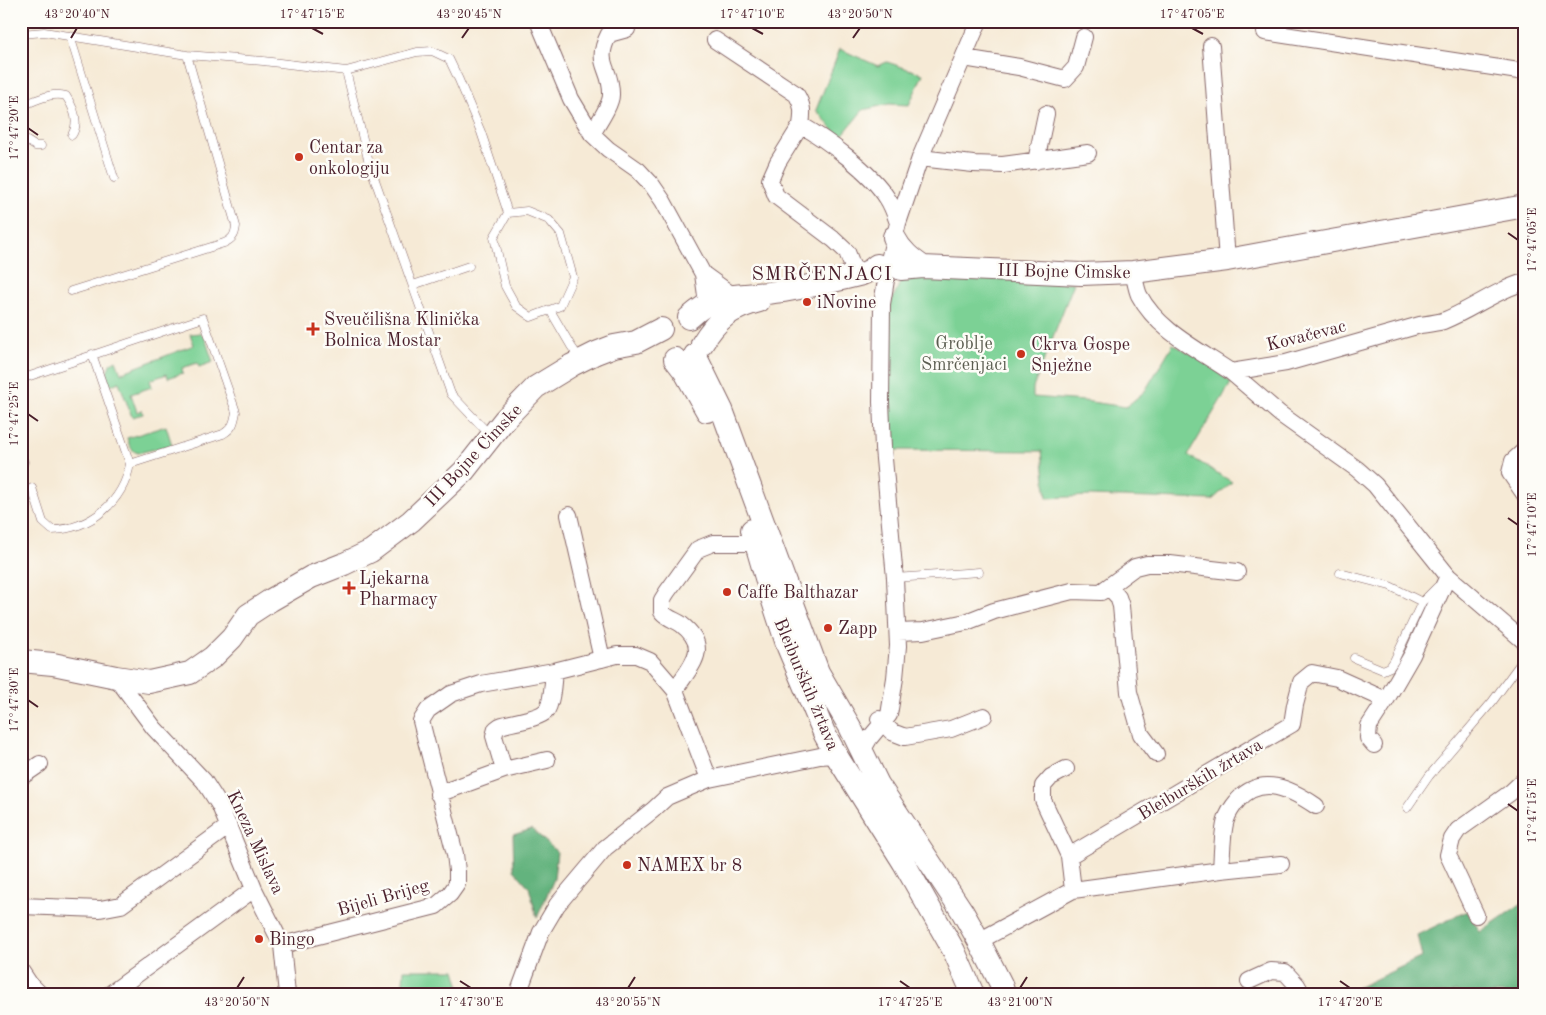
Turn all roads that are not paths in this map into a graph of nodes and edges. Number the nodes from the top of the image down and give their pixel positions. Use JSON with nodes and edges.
{"nodes":[{"id":1,"x":538,"y":21,"type":"edge"},
{"id":2,"x":979,"y":21,"type":"edge"},
{"id":3,"x":627,"y":29,"type":"dead end"},
{"id":4,"x":1265,"y":32,"type":"dead end"},
{"id":5,"x":21,"y":34,"type":"edge"},
{"id":6,"x":70,"y":36,"type":"junction"},
{"id":7,"x":1084,"y":37,"type":"dead end"},
{"id":8,"x":715,"y":40,"type":"dead end"},
{"id":9,"x":1210,"y":46,"type":"dead end"},
{"id":10,"x":187,"y":56,"type":"junction"},
{"id":11,"x":964,"y":58,"type":"junction"},
{"id":12,"x":346,"y":71,"type":"junction"},
{"id":13,"x":1525,"y":72,"type":"edge"},
{"id":14,"x":21,"y":106,"type":"edge"},
{"id":15,"x":1046,"y":114,"type":"dead end"},
{"id":16,"x":801,"y":125,"type":"junction"},
{"id":17,"x":592,"y":134,"type":"junction"},
{"id":18,"x":72,"y":135,"type":"dead end"},
{"id":19,"x":21,"y":138,"type":"edge"},
{"id":20,"x":41,"y":146,"type":"dead end"},
{"id":21,"x":1088,"y":153,"type":"dead end"},
{"id":22,"x":920,"y":158,"type":"junction"},
{"id":23,"x":1036,"y":161,"type":"junction"},
{"id":24,"x":114,"y":178,"type":"dead end"},
{"id":25,"x":898,"y":206,"type":"junction"},
{"id":26,"x":1525,"y":206,"type":"edge"},
{"id":27,"x":508,"y":213,"type":"junction"},
{"id":28,"x":889,"y":258,"type":"junction"},
{"id":29,"x":1227,"y":260,"type":"junction"},
{"id":30,"x":469,"y":266,"type":"dead end"},
{"id":31,"x":923,"y":267,"type":"junction"},
{"id":32,"x":1133,"y":272,"type":"junction"},
{"id":33,"x":703,"y":274,"type":"junction"},
{"id":34,"x":856,"y":275,"type":"junction"},
{"id":35,"x":1525,"y":282,"type":"edge"},
{"id":36,"x":413,"y":285,"type":"junction"},
{"id":37,"x":70,"y":291,"type":"dead end"},
{"id":38,"x":732,"y":295,"type":"junction"},
{"id":39,"x":708,"y":303,"type":"junction"},
{"id":40,"x":550,"y":310,"type":"junction"},
{"id":41,"x":689,"y":318,"type":"junction"},
{"id":42,"x":679,"y":347,"type":"junction"},
{"id":43,"x":92,"y":354,"type":"junction"},
{"id":44,"x":581,"y":360,"type":"junction"},
{"id":45,"x":1231,"y":372,"type":"junction"},
{"id":46,"x":21,"y":379,"type":"edge"},
{"id":47,"x":491,"y":437,"type":"junction"},
{"id":48,"x":1525,"y":450,"type":"edge"},
{"id":49,"x":130,"y":464,"type":"junction"},
{"id":50,"x":32,"y":488,"type":"dead end"},
{"id":51,"x":1525,"y":495,"type":"edge"},
{"id":52,"x":569,"y":515,"type":"dead end"},
{"id":53,"x":756,"y":543,"type":"junction"},
{"id":54,"x":978,"y":572,"type":"dead end"},
{"id":55,"x":1237,"y":572,"type":"dead end"},
{"id":56,"x":1340,"y":573,"type":"dead end"},
{"id":57,"x":1448,"y":576,"type":"junction"},
{"id":58,"x":896,"y":578,"type":"junction"},
{"id":59,"x":1109,"y":588,"type":"junction"},
{"id":60,"x":1422,"y":602,"type":"junction"},
{"id":61,"x":898,"y":632,"type":"junction"},
{"id":62,"x":1525,"y":642,"type":"edge"},
{"id":63,"x":1525,"y":656,"type":"edge"},
{"id":64,"x":1354,"y":658,"type":"dead end"},
{"id":65,"x":602,"y":659,"type":"junction"},
{"id":66,"x":21,"y":661,"type":"edge"},
{"id":67,"x":554,"y":671,"type":"junction"},
{"id":68,"x":116,"y":678,"type":"junction"},
{"id":69,"x":675,"y":690,"type":"junction"},
{"id":70,"x":1386,"y":700,"type":"junction"},
{"id":71,"x":984,"y":716,"type":"dead end"},
{"id":72,"x":844,"y":718,"type":"junction"},
{"id":73,"x":881,"y":721,"type":"junction"},
{"id":74,"x":1374,"y":744,"type":"dead end"},
{"id":75,"x":862,"y":751,"type":"junction"},
{"id":76,"x":1156,"y":754,"type":"dead end"},
{"id":77,"x":836,"y":755,"type":"junction"},
{"id":78,"x":547,"y":760,"type":"dead end"},
{"id":79,"x":40,"y":764,"type":"dead end"},
{"id":80,"x":1066,"y":769,"type":"dead end"},
{"id":81,"x":504,"y":770,"type":"junction"},
{"id":82,"x":21,"y":778,"type":"edge"},
{"id":83,"x":709,"y":779,"type":"junction"},
{"id":84,"x":1525,"y":779,"type":"edge"},
{"id":85,"x":438,"y":794,"type":"junction"},
{"id":86,"x":1316,"y":806,"type":"dead end"},
{"id":87,"x":1407,"y":808,"type":"dead end"},
{"id":88,"x":229,"y":826,"type":"junction"},
{"id":89,"x":1069,"y":856,"type":"junction"},
{"id":90,"x":1281,"y":864,"type":"dead end"},
{"id":91,"x":1221,"y":870,"type":"junction"},
{"id":92,"x":254,"y":889,"type":"junction"},
{"id":93,"x":1073,"y":890,"type":"junction"},
{"id":94,"x":21,"y":906,"type":"edge"},
{"id":95,"x":1476,"y":915,"type":"dead end"},
{"id":96,"x":979,"y":942,"type":"junction"},
{"id":97,"x":282,"y":945,"type":"junction"},
{"id":98,"x":22,"y":973,"type":"edge"},
{"id":99,"x":1249,"y":981,"type":"dead end"},
{"id":100,"x":40,"y":994,"type":"edge"},
{"id":101,"x":110,"y":994,"type":"edge"},
{"id":102,"x":286,"y":994,"type":"edge"},
{"id":103,"x":518,"y":994,"type":"edge"},
{"id":104,"x":973,"y":994,"type":"edge"},
{"id":105,"x":1004,"y":994,"type":"edge"},
{"id":106,"x":1302,"y":994,"type":"edge"}],
"edges":[{"from":1,"to":17,"type":"street"},
{"from":2,"to":11,"type":"street","name":"Bleiburških žrtava"},
{"from":3,"to":17,"type":"street"},
{"from":4,"to":13,"type":"street"},
{"from":5,"to":6,"type":"lane"},
{"from":6,"to":10,"type":"lane"},
{"from":6,"to":24,"type":"lane"},
{"from":7,"to":11,"type":"street"},
{"from":8,"to":16,"type":"street"},
{"from":9,"to":29,"type":"street"},
{"from":10,"to":12,"type":"lane"},
{"from":10,"to":37,"type":"lane"},
{"from":11,"to":22,"type":"street","name":"Bleiburških žrtava"},
{"from":12,"to":27,"type":"lane"},
{"from":12,"to":36,"type":"lane"},
{"from":14,"to":18,"type":"lane"},
{"from":15,"to":23,"type":"street"},
{"from":16,"to":25,"type":"street"},
{"from":16,"to":34,"type":"street"},
{"from":17,"to":33,"type":"street"},
{"from":19,"to":20,"type":"lane"},
{"from":21,"to":23,"type":"street"},
{"from":22,"to":23,"type":"street"},
{"from":22,"to":25,"type":"street","name":"Bleiburških žrtava"},
{"from":25,"to":28,"type":"street","name":"Bleiburških žrtava"},
{"from":26,"to":29,"type":"street","name":"III Bojne Cimske"},
{"from":27,"to":40,"type":"lane"},
{"from":27,"to":40,"type":"lane"},
{"from":28,"to":31,"type":"street","name":"III Bojne Cimske"},
{"from":28,"to":31,"type":"street"},
{"from":28,"to":34,"type":"street","name":"III Bojne Cimske"},
{"from":28,"to":42,"type":"street","name":"III Bojne Cimske"},
{"from":28,"to":58,"type":"street","name":"Bleiburških žrtava"},
{"from":29,"to":32,"type":"street","name":"III Bojne Cimske"},
{"from":30,"to":36,"type":"lane"},
{"from":31,"to":32,"type":"street","name":"III Bojne Cimske"},
{"from":32,"to":45,"type":"street"},
{"from":33,"to":38,"type":"street"},
{"from":33,"to":39,"type":"street"},
{"from":34,"to":38,"type":"street","name":"III Bojne Cimske"},
{"from":35,"to":45,"type":"street","name":"Kovačevac"},
{"from":36,"to":47,"type":"lane"},
{"from":38,"to":39,"type":"street","name":"III Bojne Cimske"},
{"from":39,"to":41,"type":"street","name":"III Bojne Cimske"},
{"from":40,"to":44,"type":"lane"},
{"from":41,"to":42,"type":"street"},
{"from":41,"to":42,"type":"street"},
{"from":42,"to":44,"type":"street","name":"III Bojne Cimske"},
{"from":42,"to":53,"type":"street","name":"Bleiburških žrtava"},
{"from":42,"to":72,"type":"street","name":"Bleiburških žrtava"},
{"from":43,"to":46,"type":"lane"},
{"from":43,"to":49,"type":"lane"},
{"from":43,"to":49,"type":"lane"},
{"from":44,"to":47,"type":"street","name":"III Bojne Cimske"},
{"from":45,"to":57,"type":"street"},
{"from":47,"to":68,"type":"street","name":"III Bojne Cimske"},
{"from":48,"to":51,"type":"street"},
{"from":49,"to":50,"type":"lane"},
{"from":52,"to":65,"type":"street"},
{"from":53,"to":69,"type":"street"},
{"from":53,"to":77,"type":"street","name":"Bleiburških žrtava"},
{"from":54,"to":58,"type":"lane"},
{"from":55,"to":59,"type":"street"},
{"from":56,"to":60,"type":"lane"},
{"from":57,"to":60,"type":"lane"},
{"from":57,"to":62,"type":"street"},
{"from":57,"to":70,"type":"street"},
{"from":58,"to":61,"type":"street","name":"Bleiburških žrtava"},
{"from":59,"to":61,"type":"street"},
{"from":59,"to":76,"type":"street"},
{"from":60,"to":64,"type":"lane"},
{"from":61,"to":73,"type":"street","name":"Bleiburških žrtava"},
{"from":63,"to":87,"type":"lane"},
{"from":65,"to":67,"type":"street","name":"Bijeli Brijeg"},
{"from":65,"to":69,"type":"street","name":"Bijeli Brijeg"},
{"from":66,"to":68,"type":"street","name":"III Bojne Cimske"},
{"from":67,"to":81,"type":"street"},
{"from":67,"to":85,"type":"street","name":"Bijeli Brijeg"},
{"from":68,"to":88,"type":"street","name":"Kneza Mislava"},
{"from":69,"to":83,"type":"street","name":"Bijeli Brijeg"},
{"from":70,"to":74,"type":"street"},
{"from":70,"to":89,"type":"street","name":"Bleiburških žrtava"},
{"from":71,"to":73,"type":"street"},
{"from":72,"to":73,"type":"street","name":"Bleiburških žrtava"},
{"from":72,"to":75,"type":"street","name":"Bleiburških žrtava"},
{"from":73,"to":75,"type":"street","name":"Bleiburških žrtava"},
{"from":75,"to":96,"type":"street","name":"Bleiburških žrtava"},
{"from":77,"to":83,"type":"street"},
{"from":77,"to":104,"type":"street","name":"Bleiburških žrtava"},
{"from":78,"to":81,"type":"street"},
{"from":79,"to":82,"type":"street"},
{"from":80,"to":89,"type":"street"},
{"from":81,"to":85,"type":"street"},
{"from":83,"to":103,"type":"street"},
{"from":84,"to":95,"type":"street"},
{"from":85,"to":97,"type":"street","name":"Bijeli Brijeg"},
{"from":86,"to":91,"type":"street","name":"Bleiburških žrtava"},
{"from":88,"to":92,"type":"street","name":"Kneza Mislava"},
{"from":88,"to":94,"type":"street"},
{"from":89,"to":93,"type":"street"},
{"from":90,"to":91,"type":"street"},
{"from":91,"to":93,"type":"street"},
{"from":92,"to":97,"type":"street","name":"Kneza Mislava"},
{"from":92,"to":101,"type":"street"},
{"from":93,"to":96,"type":"street"},
{"from":96,"to":105,"type":"street","name":"Bleiburških žrtava"},
{"from":97,"to":102,"type":"street","name":"Kneza Mislava"},
{"from":98,"to":100,"type":"street"},
{"from":99,"to":106,"type":"street"}]}
